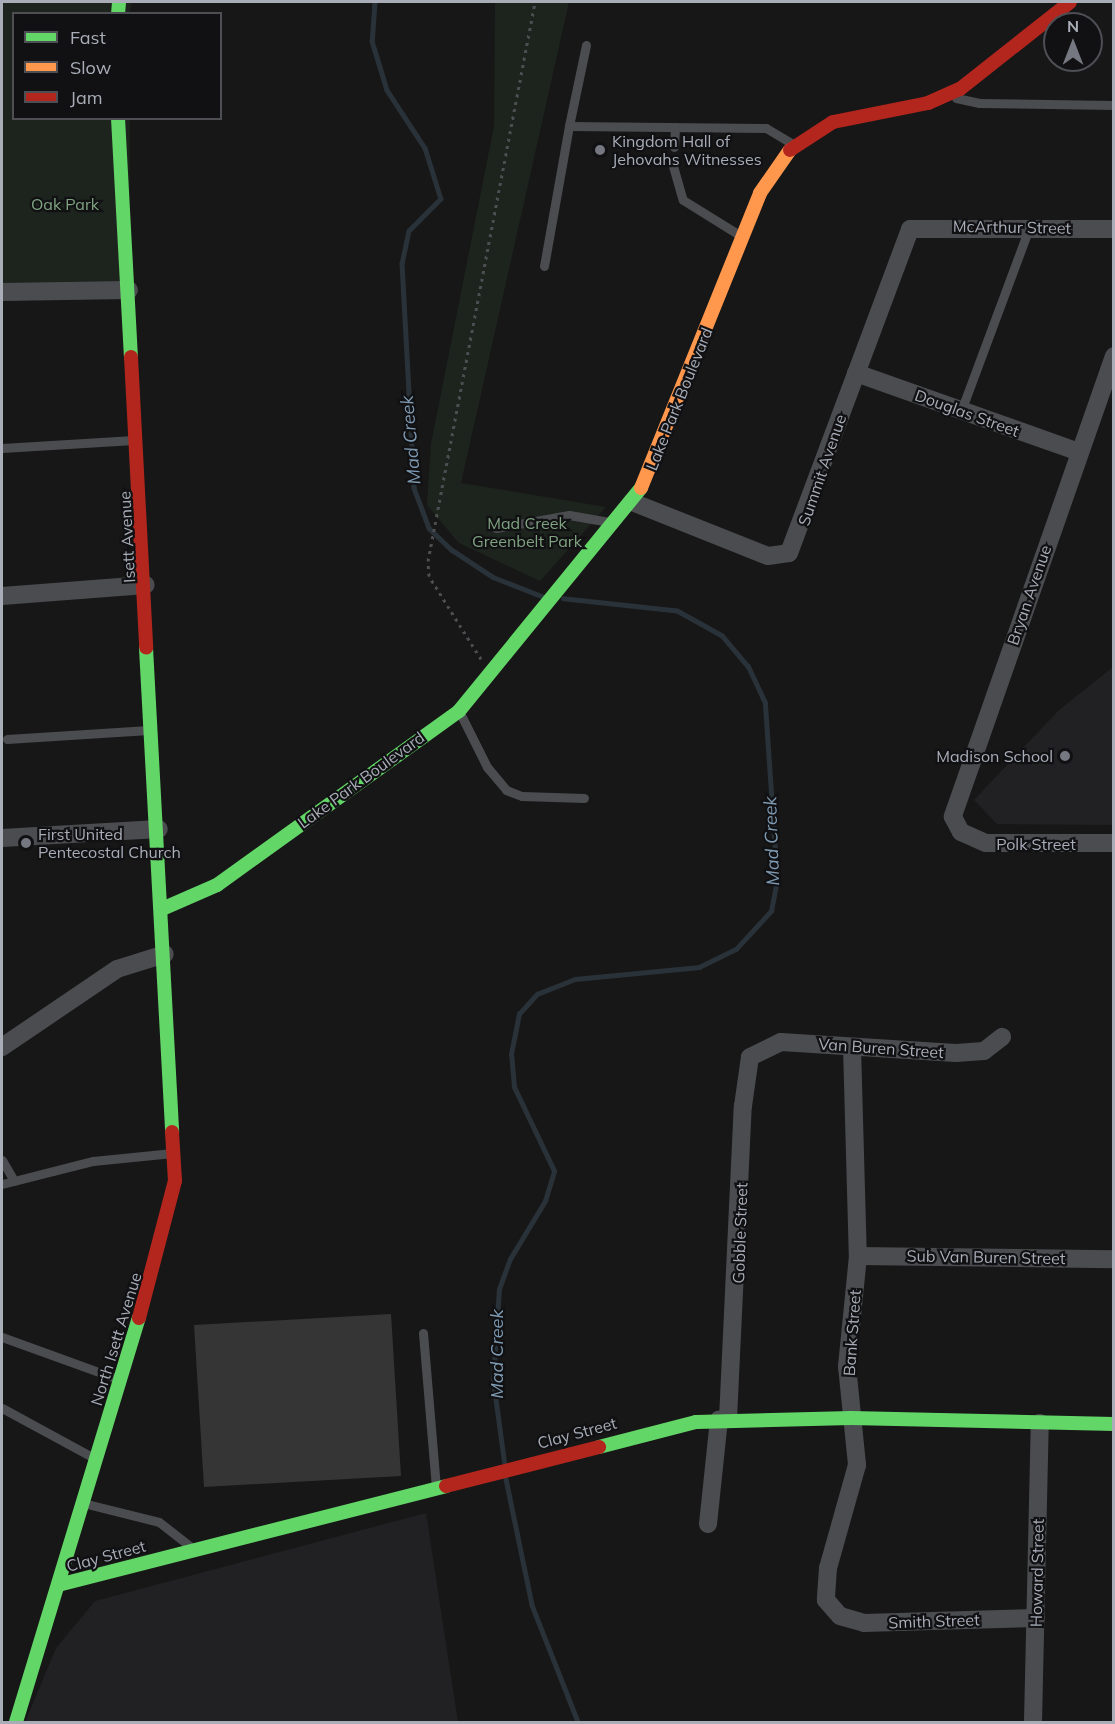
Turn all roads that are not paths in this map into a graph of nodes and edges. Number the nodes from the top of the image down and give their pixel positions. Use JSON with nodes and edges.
{"nodes":[{"id":1,"x":1070,"y":2,"type":"edge"},
{"id":2,"x":586,"y":45,"type":"dead end"},
{"id":3,"x":945,"y":96,"type":"junction"},
{"id":4,"x":1113,"y":105,"type":"edge"},
{"id":5,"x":118,"y":120,"type":"edge"},
{"id":6,"x":570,"y":126,"type":"junction"},
{"id":7,"x":675,"y":127,"type":"junction"},
{"id":8,"x":795,"y":146,"type":"junction"},
{"id":9,"x":674,"y":147,"type":"dead end"},
{"id":10,"x":673,"y":166,"type":"dead end"},
{"id":11,"x":1029,"y":228,"type":"junction"},
{"id":12,"x":910,"y":229,"type":"joint"},
{"id":13,"x":1113,"y":230,"type":"edge"},
{"id":14,"x":744,"y":237,"type":"junction"},
{"id":15,"x":544,"y":266,"type":"dead end"},
{"id":16,"x":129,"y":290,"type":"junction"},
{"id":17,"x":2,"y":292,"type":"edge"},
{"id":18,"x":1113,"y":356,"type":"edge"},
{"id":19,"x":856,"y":373,"type":"junction"},
{"id":20,"x":961,"y":411,"type":"junction"},
{"id":21,"x":138,"y":439,"type":"junction"},
{"id":22,"x":2,"y":447,"type":"edge"},
{"id":23,"x":1079,"y":452,"type":"junction"},
{"id":24,"x":632,"y":502,"type":"junction"},
{"id":25,"x":614,"y":525,"type":"junction"},
{"id":26,"x":495,"y":528,"type":"dead end"},
{"id":27,"x":146,"y":585,"type":"junction"},
{"id":28,"x":2,"y":596,"type":"edge"},
{"id":29,"x":459,"y":711,"type":"junction"},
{"id":30,"x":154,"y":730,"type":"junction"},
{"id":31,"x":7,"y":739,"type":"dead end"},
{"id":32,"x":584,"y":798,"type":"dead end"},
{"id":33,"x":159,"y":829,"type":"junction"},
{"id":34,"x":961,"y":832,"type":"joint"},
{"id":35,"x":2,"y":838,"type":"edge"},
{"id":36,"x":1113,"y":843,"type":"edge"},
{"id":37,"x":162,"y":909,"type":"junction"},
{"id":38,"x":165,"y":954,"type":"junction"},
{"id":39,"x":1002,"y":1037,"type":"dead end"},
{"id":40,"x":2,"y":1047,"type":"edge"},
{"id":41,"x":852,"y":1047,"type":"junction"},
{"id":42,"x":758,"y":1050,"type":"joint"},
{"id":43,"x":175,"y":1153,"type":"junction"},
{"id":44,"x":2,"y":1160,"type":"edge"},
{"id":45,"x":15,"y":1181,"type":"junction"},
{"id":46,"x":2,"y":1184,"type":"edge"},
{"id":47,"x":858,"y":1256,"type":"junction"},
{"id":48,"x":1113,"y":1259,"type":"edge"},
{"id":49,"x":423,"y":1333,"type":"dead end"},
{"id":50,"x":2,"y":1337,"type":"edge"},
{"id":51,"x":120,"y":1380,"type":"junction"},
{"id":52,"x":2,"y":1408,"type":"edge"},
{"id":53,"x":851,"y":1418,"type":"junction"},
{"id":54,"x":724,"y":1420,"type":"junction"},
{"id":55,"x":1040,"y":1423,"type":"junction"},
{"id":56,"x":1113,"y":1424,"type":"edge"},
{"id":57,"x":97,"y":1459,"type":"junction"},
{"id":58,"x":436,"y":1487,"type":"junction"},
{"id":59,"x":83,"y":1503,"type":"junction"},
{"id":60,"x":708,"y":1524,"type":"dead end"},
{"id":61,"x":194,"y":1550,"type":"junction"},
{"id":62,"x":62,"y":1584,"type":"junction"},
{"id":63,"x":834,"y":1612,"type":"joint"},
{"id":64,"x":1036,"y":1618,"type":"junction"},
{"id":65,"x":16,"y":1722,"type":"edge"},
{"id":66,"x":1034,"y":1722,"type":"edge"}],
"edges":[{"from":1,"to":3,"type":"street","name":"Lake Park Boulevard"},
{"from":2,"to":6,"type":"lane"},
{"from":3,"to":4,"type":"lane"},
{"from":3,"to":8,"type":"street","name":"Lake Park Boulevard"},
{"from":5,"to":16,"type":"street","name":"Isett Avenue"},
{"from":6,"to":7,"type":"lane"},
{"from":6,"to":15,"type":"lane"},
{"from":7,"to":8,"type":"lane"},
{"from":7,"to":9,"type":"lane"},
{"from":8,"to":14,"type":"street","name":"Lake Park Boulevard"},
{"from":10,"to":14,"type":"lane"},
{"from":11,"to":12,"type":"street","name":"McArthur Street"},
{"from":11,"to":13,"type":"street","name":"McArthur Street"},
{"from":11,"to":20,"type":"lane"},
{"from":12,"to":19,"type":"street","name":"Summit Avenue"},
{"from":14,"to":24,"type":"street","name":"Lake Park Boulevard"},
{"from":16,"to":17,"type":"street"},
{"from":16,"to":21,"type":"street","name":"Isett Avenue"},
{"from":18,"to":23,"type":"street","name":"Bryan Avenue"},
{"from":19,"to":20,"type":"street","name":"Douglas Street"},
{"from":19,"to":24,"type":"street","name":"Summit Avenue"},
{"from":20,"to":23,"type":"street","name":"Douglas Street"},
{"from":21,"to":22,"type":"lane"},
{"from":21,"to":27,"type":"street","name":"Isett Avenue"},
{"from":23,"to":34,"type":"street","name":"Bryan Avenue"},
{"from":24,"to":25,"type":"street","name":"Lake Park Boulevard"},
{"from":25,"to":26,"type":"lane"},
{"from":25,"to":29,"type":"street","name":"Lake Park Boulevard"},
{"from":27,"to":28,"type":"street"},
{"from":27,"to":30,"type":"street","name":"Isett Avenue"},
{"from":29,"to":32,"type":"lane"},
{"from":29,"to":37,"type":"street","name":"Lake Park Boulevard"},
{"from":30,"to":31,"type":"lane"},
{"from":30,"to":33,"type":"street","name":"Isett Avenue"},
{"from":33,"to":35,"type":"street"},
{"from":33,"to":37,"type":"street","name":"Isett Avenue"},
{"from":34,"to":36,"type":"street","name":"Polk Street"},
{"from":37,"to":38,"type":"street","name":"Isett Avenue"},
{"from":38,"to":40,"type":"street"},
{"from":38,"to":43,"type":"street","name":"North Isett Avenue"},
{"from":39,"to":41,"type":"street","name":"Van Buren Street"},
{"from":41,"to":42,"type":"street","name":"Van Buren Street"},
{"from":41,"to":47,"type":"street","name":"Bank Street"},
{"from":42,"to":54,"type":"street","name":"Gobble Street"},
{"from":43,"to":45,"type":"lane"},
{"from":43,"to":51,"type":"street","name":"North Isett Avenue"},
{"from":44,"to":45,"type":"lane"},
{"from":45,"to":46,"type":"lane"},
{"from":47,"to":48,"type":"street","name":"Sub Van Buren Street"},
{"from":47,"to":53,"type":"street","name":"Bank Street"},
{"from":49,"to":58,"type":"lane"},
{"from":50,"to":51,"type":"lane"},
{"from":51,"to":57,"type":"street","name":"North Isett Avenue"},
{"from":52,"to":57,"type":"lane"},
{"from":53,"to":54,"type":"street","name":"Clay Street"},
{"from":53,"to":55,"type":"street","name":"Clay Street"},
{"from":53,"to":63,"type":"street","name":"Bank Street"},
{"from":54,"to":58,"type":"street","name":"Clay Street"},
{"from":54,"to":60,"type":"street","name":"Gobble Street"},
{"from":55,"to":56,"type":"street","name":"Clay Street"},
{"from":55,"to":64,"type":"street","name":"Howard Street"},
{"from":57,"to":59,"type":"street","name":"North Isett Avenue"},
{"from":58,"to":61,"type":"street","name":"Clay Street"},
{"from":59,"to":61,"type":"lane"},
{"from":59,"to":62,"type":"street","name":"North Isett Avenue"},
{"from":61,"to":62,"type":"street","name":"Clay Street"},
{"from":62,"to":65,"type":"street","name":"North Isett Avenue"},
{"from":63,"to":64,"type":"street","name":"Smith Street"},
{"from":64,"to":66,"type":"street","name":"Howard Street"}]}
